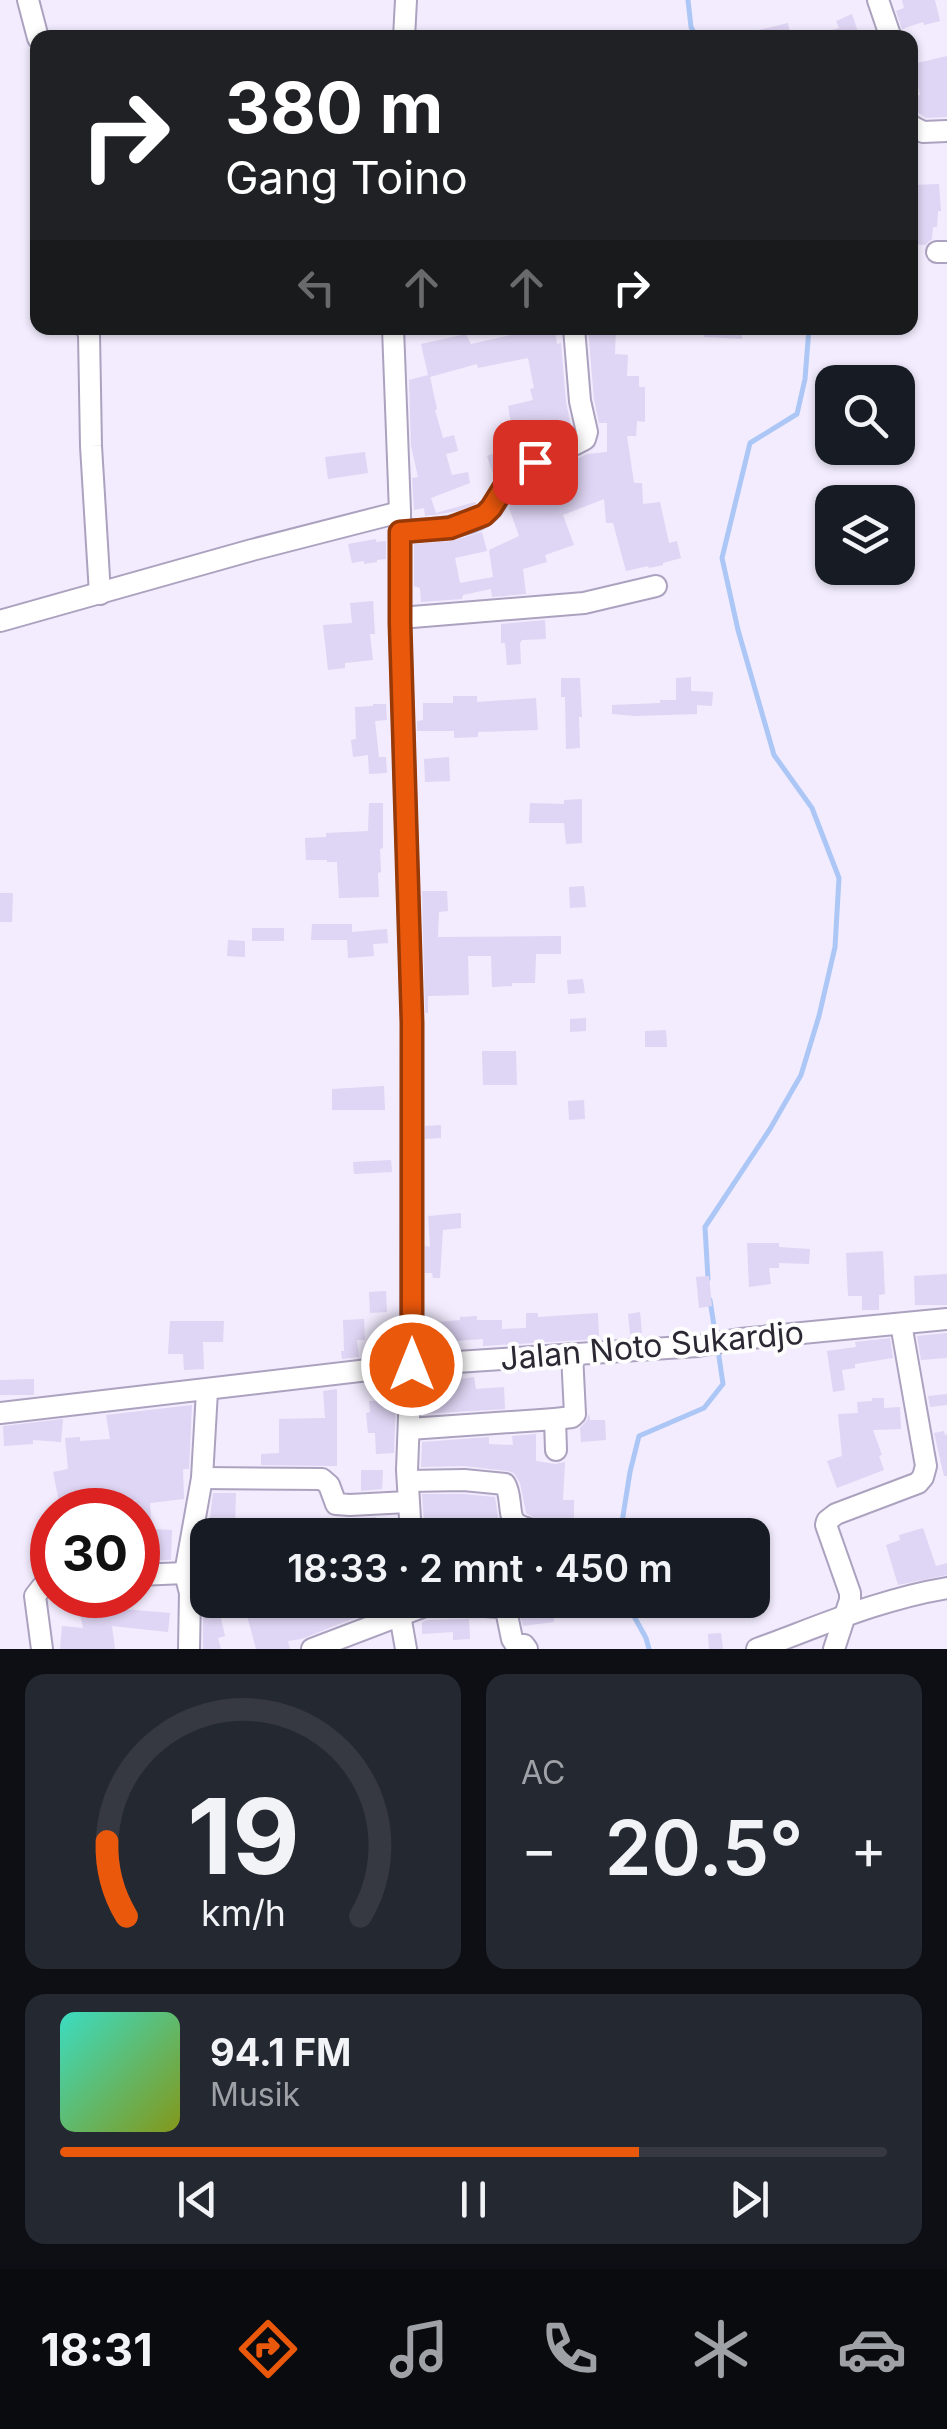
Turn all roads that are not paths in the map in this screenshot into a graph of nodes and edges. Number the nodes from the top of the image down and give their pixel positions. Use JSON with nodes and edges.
{"nodes":[{"id":1,"x":28,"y":0,"type":"edge"},
{"id":2,"x":406,"y":0,"type":"edge"},
{"id":3,"x":878,"y":0,"type":"edge"},
{"id":4,"x":36,"y":30,"type":"edge"},
{"id":5,"x":404,"y":30,"type":"edge"},
{"id":6,"x":888,"y":30,"type":"edge"},
{"id":7,"x":918,"y":129,"type":"edge"},
{"id":8,"x":947,"y":131,"type":"edge"},
{"id":9,"x":88,"y":335,"type":"edge"},
{"id":10,"x":393,"y":335,"type":"edge"},
{"id":11,"x":575,"y":335,"type":"edge"},
{"id":12,"x":400,"y":522,"type":"junction"},
{"id":13,"x":656,"y":586,"type":"dead end"},
{"id":14,"x":100,"y":594,"type":"junction"},
{"id":15,"x":400,"y":618,"type":"junction"},
{"id":16,"x":0,"y":621,"type":"edge"},
{"id":17,"x":947,"y":1319,"type":"edge"},
{"id":18,"x":901,"y":1324,"type":"junction"},
{"id":19,"x":572,"y":1354,"type":"junction"},
{"id":20,"x":412,"y":1365,"type":"junction"},
{"id":21,"x":207,"y":1390,"type":"junction"},
{"id":22,"x":0,"y":1414,"type":"edge"},
{"id":23,"x":555,"y":1419,"type":"junction"},
{"id":24,"x":409,"y":1429,"type":"junction"},
{"id":25,"x":556,"y":1450,"type":"dead end"},
{"id":26,"x":202,"y":1478,"type":"junction"},
{"id":27,"x":408,"y":1492,"type":"junction"},
{"id":28,"x":199,"y":1518,"type":"edge"},
{"id":29,"x":410,"y":1518,"type":"edge"},
{"id":30,"x":514,"y":1518,"type":"edge"},
{"id":31,"x":160,"y":1579,"type":"edge"},
{"id":32,"x":190,"y":1584,"type":"edge"},
{"id":33,"x":947,"y":1588,"type":"edge"},
{"id":34,"x":846,"y":1614,"type":"junction"},
{"id":35,"x":37,"y":1618,"type":"edge"},
{"id":36,"x":191,"y":1618,"type":"edge"},
{"id":37,"x":388,"y":1618,"type":"edge"},
{"id":38,"x":411,"y":1618,"type":"edge"},
{"id":39,"x":509,"y":1618,"type":"edge"},
{"id":40,"x":42,"y":1649,"type":"edge"},
{"id":41,"x":189,"y":1649,"type":"edge"},
{"id":42,"x":312,"y":1649,"type":"edge"},
{"id":43,"x":406,"y":1649,"type":"edge"},
{"id":44,"x":528,"y":1649,"type":"edge"},
{"id":45,"x":757,"y":1649,"type":"edge"},
{"id":46,"x":834,"y":1649,"type":"edge"}],
"edges":[{"from":1,"to":4,"type":"street"},
{"from":2,"to":5,"type":"street"},
{"from":3,"to":6,"type":"street"},
{"from":7,"to":8,"type":"street"},
{"from":9,"to":14,"type":"street"},
{"from":10,"to":12,"type":"street"},
{"from":11,"to":12,"type":"street"},
{"from":12,"to":14,"type":"street"},
{"from":12,"to":15,"type":"street"},
{"from":13,"to":15,"type":"street"},
{"from":14,"to":16,"type":"street"},
{"from":15,"to":20,"type":"street"},
{"from":17,"to":18,"type":"street","name":"Jalan Noto Sukardjo"},
{"from":18,"to":19,"type":"street","name":"Jalan Noto Sukardjo"},
{"from":18,"to":34,"type":"street"},
{"from":19,"to":20,"type":"street","name":"Jalan Noto Sukardjo"},
{"from":19,"to":23,"type":"street"},
{"from":20,"to":21,"type":"street","name":"Jalan Noto Sukardjo"},
{"from":20,"to":24,"type":"street"},
{"from":21,"to":22,"type":"street","name":"Jalan Noto Sukardjo"},
{"from":21,"to":26,"type":"street"},
{"from":23,"to":24,"type":"street"},
{"from":23,"to":25,"type":"street"},
{"from":24,"to":27,"type":"street"},
{"from":26,"to":27,"type":"street"},
{"from":26,"to":28,"type":"street"},
{"from":27,"to":29,"type":"street"},
{"from":27,"to":30,"type":"street"},
{"from":31,"to":32,"type":"street"},
{"from":33,"to":34,"type":"street"},
{"from":34,"to":45,"type":"street"},
{"from":34,"to":46,"type":"street"},
{"from":35,"to":40,"type":"street"},
{"from":36,"to":41,"type":"street"},
{"from":37,"to":42,"type":"street"},
{"from":38,"to":43,"type":"street"},
{"from":39,"to":44,"type":"street"}]}
